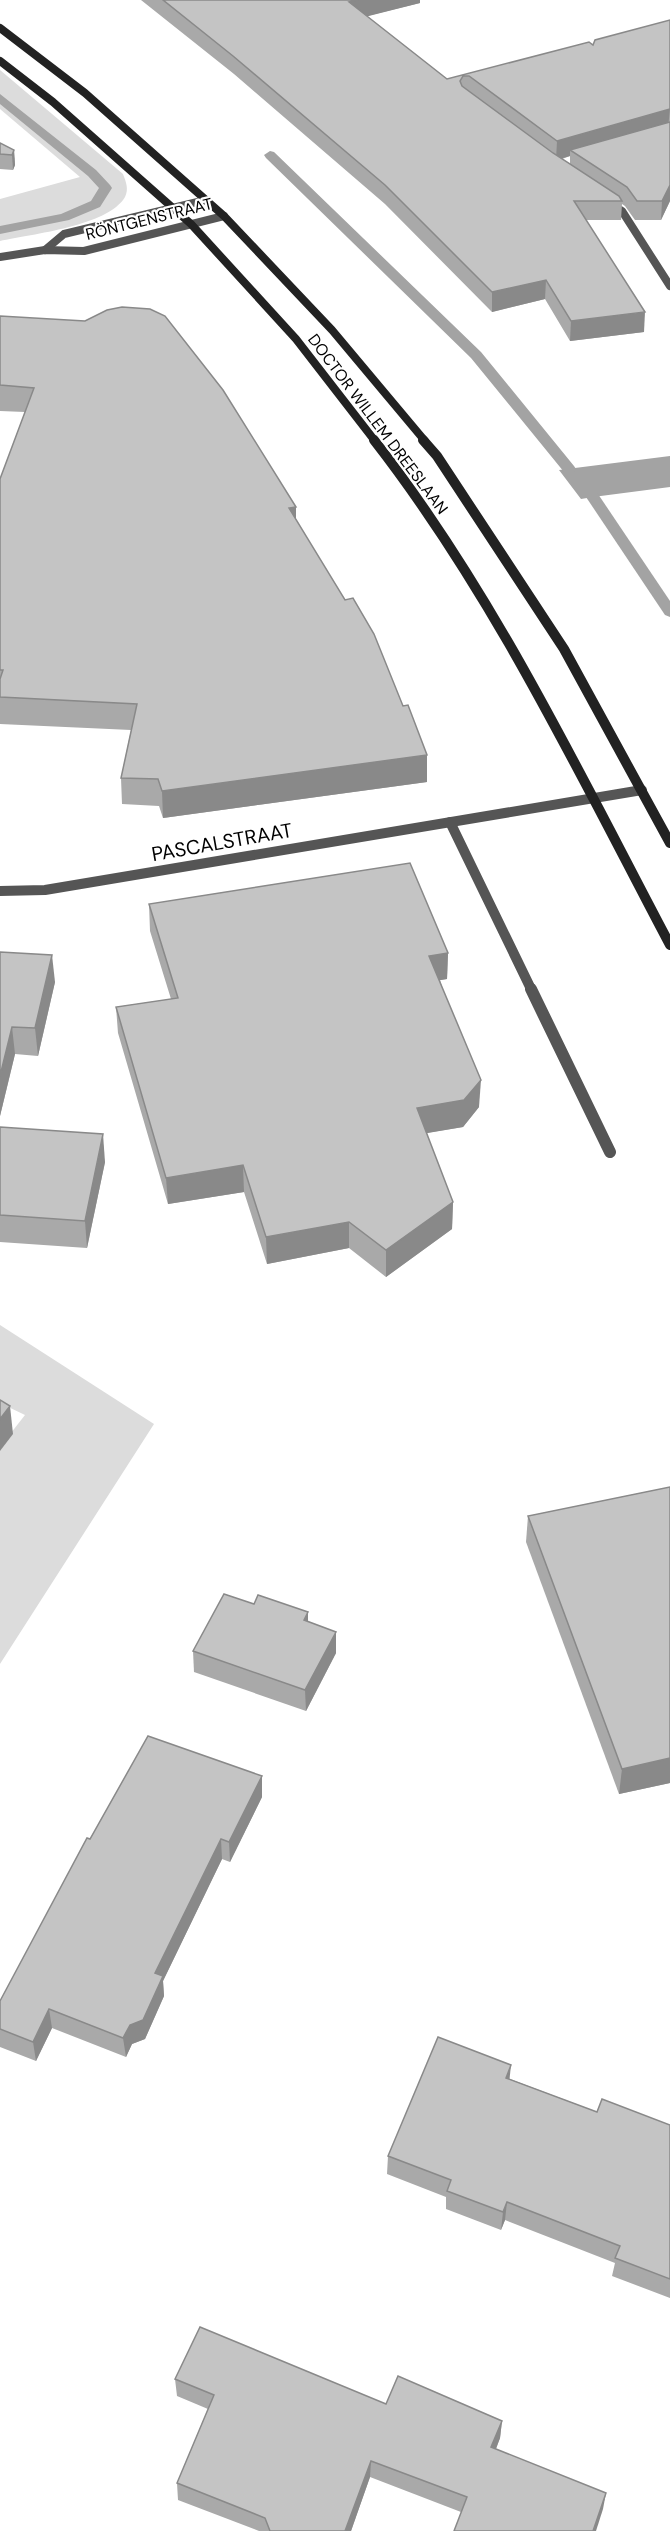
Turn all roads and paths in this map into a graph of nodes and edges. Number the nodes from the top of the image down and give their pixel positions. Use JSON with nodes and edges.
{"nodes":[{"id":1,"x":0,"y":28,"type":"edge"},
{"id":2,"x":0,"y":61,"type":"edge"},
{"id":3,"x":603,"y":198,"type":"edge"},
{"id":4,"x":206,"y":200,"type":"junction"},
{"id":5,"x":174,"y":207,"type":"junction"},
{"id":6,"x":224,"y":216,"type":"junction"},
{"id":7,"x":191,"y":224,"type":"junction"},
{"id":8,"x":45,"y":250,"type":"junction"},
{"id":9,"x":0,"y":257,"type":"edge"},
{"id":10,"x":670,"y":286,"type":"edge"},
{"id":11,"x":642,"y":790,"type":"junction"},
{"id":12,"x":593,"y":798,"type":"junction"},
{"id":13,"x":450,"y":822,"type":"junction"},
{"id":14,"x":670,"y":843,"type":"edge"},
{"id":15,"x":0,"y":891,"type":"edge"},
{"id":16,"x":670,"y":945,"type":"edge"},
{"id":17,"x":610,"y":1152,"type":"dead end"}],
"edges":[{"from":1,"to":4,"type":"main road","name":"DOCTOR WILLEM DREESLAAN"},
{"from":2,"to":5,"type":"main road","name":"DOCTOR WILLEM DREESLAAN"},
{"from":3,"to":10,"type":"street"},
{"from":4,"to":5,"type":"street","name":"RÖNTGENSTRAAT"},
{"from":4,"to":6,"type":"main road","name":"DOCTOR WILLEM DREESLAAN"},
{"from":5,"to":7,"type":"main road","name":"DOCTOR WILLEM DREESLAAN"},
{"from":5,"to":8,"type":"street","name":"RÖNTGENSTRAAT"},
{"from":6,"to":7,"type":"street","name":"RÖNTGENSTRAAT"},
{"from":6,"to":11,"type":"main road","name":"DOCTOR WILLEM DREESLAAN"},
{"from":7,"to":8,"type":"street","name":"RÖNTGENSTRAAT"},
{"from":7,"to":12,"type":"main road","name":"DOCTOR WILLEM DREESLAAN"},
{"from":8,"to":9,"type":"street","name":"RÖNTGENSTRAAT"},
{"from":11,"to":12,"type":"street","name":"PASCALSTRAAT"},
{"from":11,"to":14,"type":"main road","name":"DOCTOR WILLEM DREESLAAN"},
{"from":12,"to":13,"type":"street","name":"PASCALSTRAAT"},
{"from":12,"to":16,"type":"main road","name":"DOCTOR WILLEM DREESLAAN"},
{"from":13,"to":15,"type":"street","name":"PASCALSTRAAT"},
{"from":13,"to":17,"type":"street"}]}
